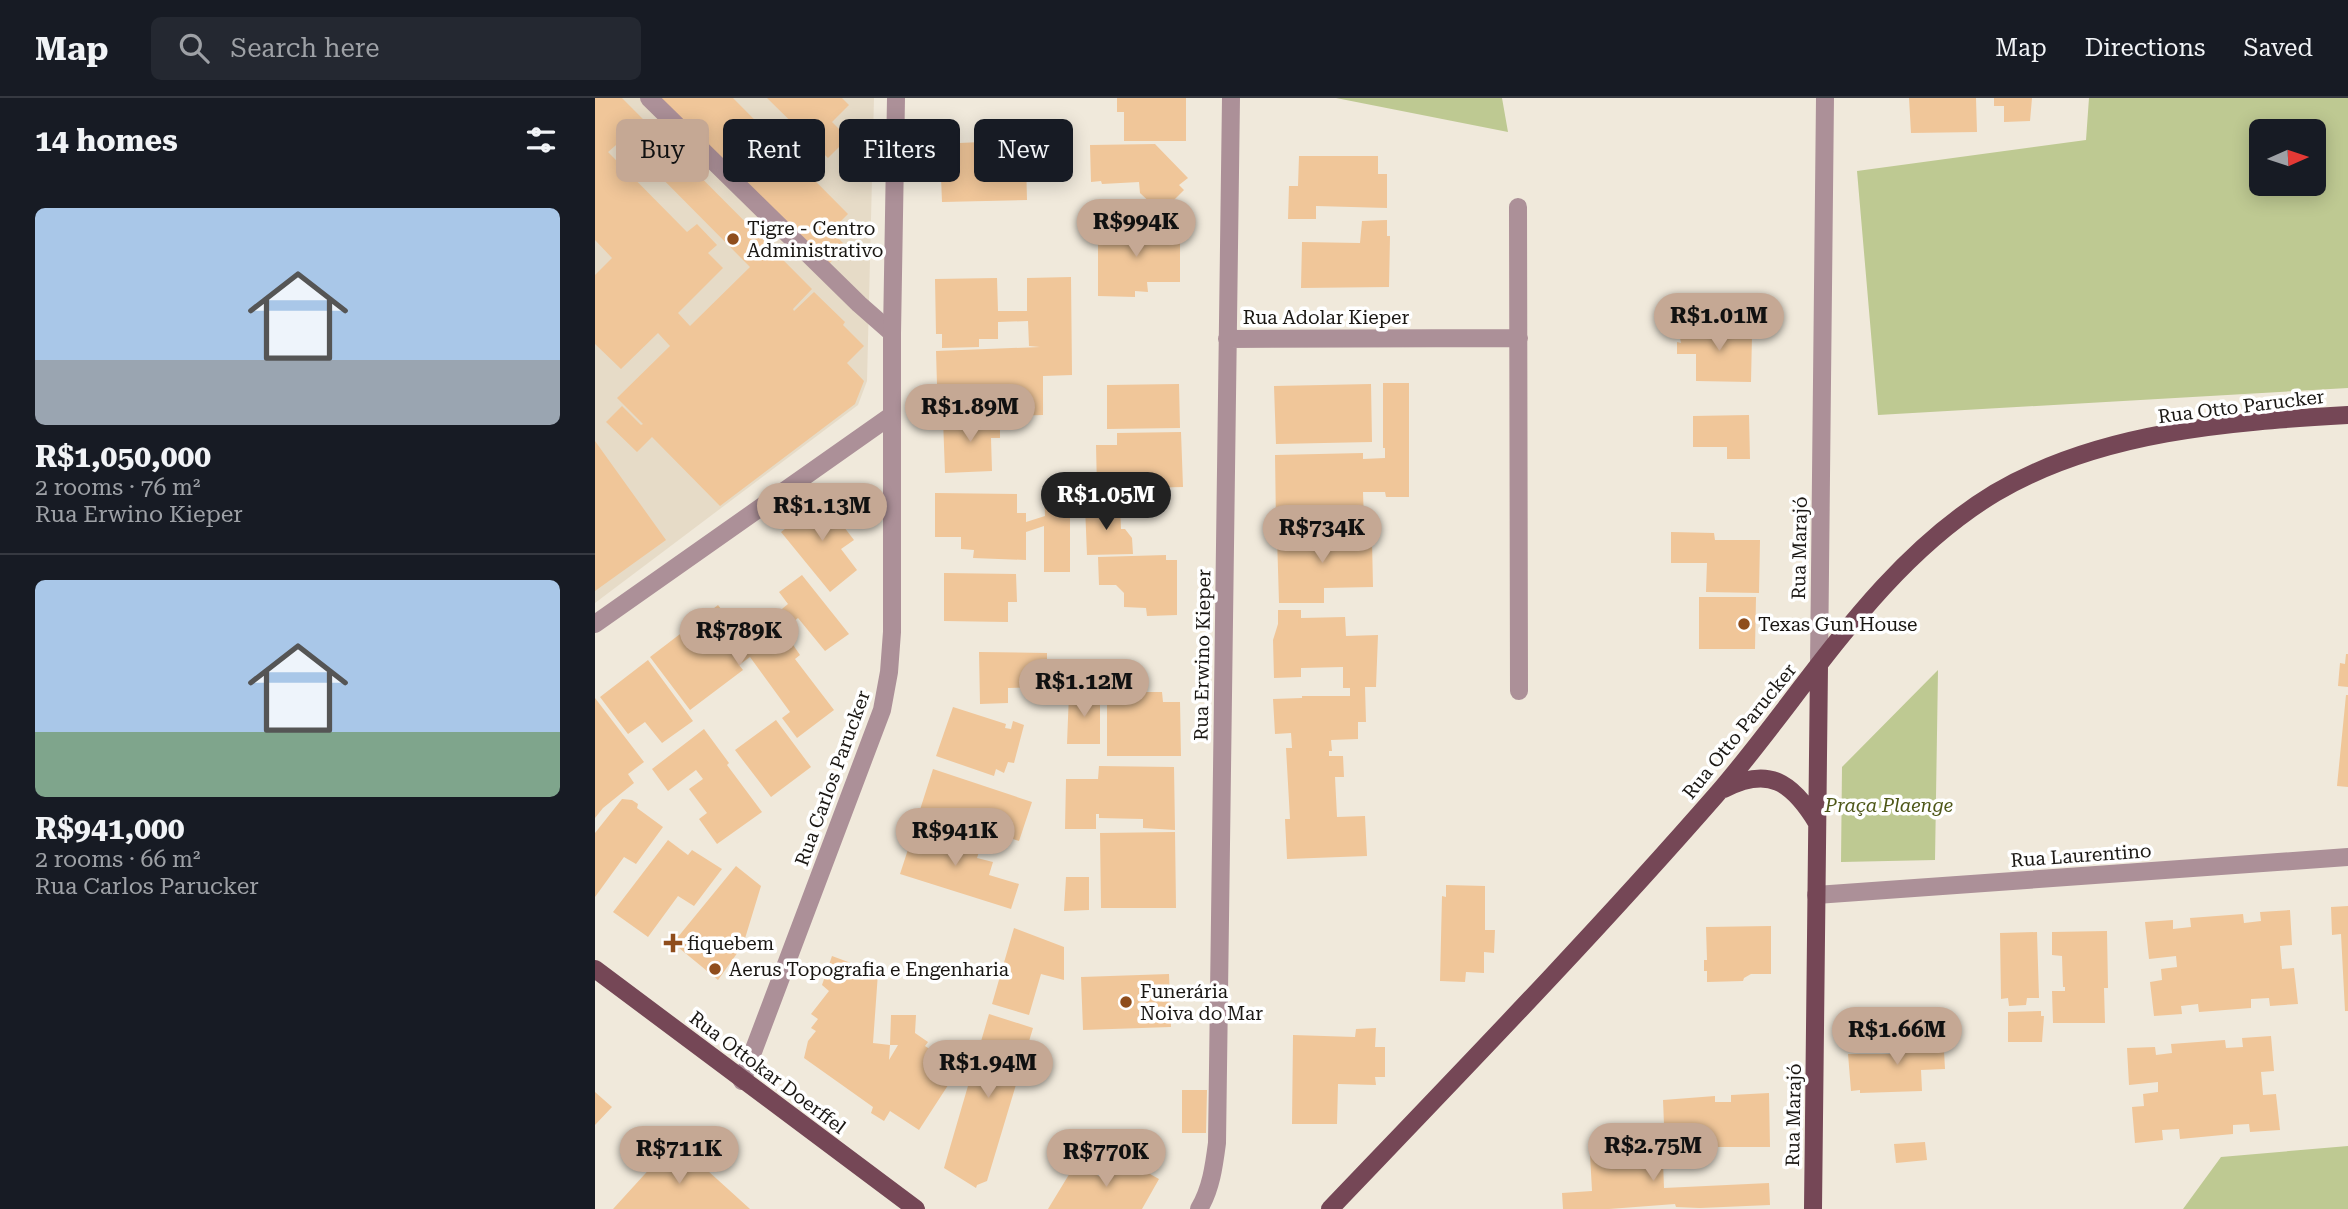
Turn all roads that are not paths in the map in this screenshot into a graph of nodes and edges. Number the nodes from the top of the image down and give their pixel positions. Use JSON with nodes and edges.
{"nodes":[{"id":1,"x":649,"y":98,"type":"edge"},
{"id":2,"x":896,"y":98,"type":"edge"},
{"id":3,"x":1231,"y":98,"type":"edge"},
{"id":4,"x":1825,"y":98,"type":"edge"},
{"id":5,"x":1518,"y":207,"type":"dead end"},
{"id":6,"x":892,"y":332,"type":"junction"},
{"id":7,"x":1518,"y":338,"type":"junction"},
{"id":8,"x":1227,"y":339,"type":"junction"},
{"id":9,"x":892,"y":415,"type":"junction"},
{"id":10,"x":2348,"y":415,"type":"edge"},
{"id":11,"x":595,"y":624,"type":"edge"},
{"id":12,"x":1819,"y":666,"type":"junction"},
{"id":13,"x":1519,"y":691,"type":"dead end"},
{"id":14,"x":1718,"y":792,"type":"junction"},
{"id":15,"x":1817,"y":822,"type":"junction"},
{"id":16,"x":2348,"y":857,"type":"edge"},
{"id":17,"x":1817,"y":895,"type":"junction"},
{"id":18,"x":595,"y":969,"type":"edge"},
{"id":19,"x":743,"y":1081,"type":"junction"},
{"id":20,"x":916,"y":1209,"type":"edge"},
{"id":21,"x":1199,"y":1209,"type":"edge"},
{"id":22,"x":1330,"y":1209,"type":"edge"},
{"id":23,"x":1813,"y":1209,"type":"edge"}],
"edges":[{"from":1,"to":6,"type":"street"},
{"from":2,"to":6,"type":"street","name":"Rua Carlos Parucker"},
{"from":3,"to":8,"type":"street","name":"Rua Erwino Kieper"},
{"from":4,"to":12,"type":"street","name":"Rua Marajó"},
{"from":5,"to":7,"type":"street"},
{"from":6,"to":9,"type":"street","name":"Rua Carlos Parucker"},
{"from":7,"to":8,"type":"street","name":"Rua Adolar Kieper"},
{"from":7,"to":13,"type":"street"},
{"from":8,"to":21,"type":"street","name":"Rua Erwino Kieper"},
{"from":9,"to":11,"type":"street"},
{"from":9,"to":19,"type":"street","name":"Rua Carlos Parucker"},
{"from":10,"to":12,"type":"main road","name":"Rua Otto Parucker"},
{"from":12,"to":14,"type":"main road","name":"Rua Otto Parucker"},
{"from":12,"to":15,"type":"main road","name":"Rua Marajó"},
{"from":14,"to":15,"type":"main road"},
{"from":14,"to":22,"type":"main road","name":"Rua Otto Parucker"},
{"from":15,"to":17,"type":"main road","name":"Rua Marajó"},
{"from":16,"to":17,"type":"street","name":"Rua Laurentino"},
{"from":17,"to":23,"type":"main road","name":"Rua Marajó"},
{"from":18,"to":19,"type":"main road","name":"Rua Ottokar Doerffel"},
{"from":19,"to":20,"type":"main road","name":"Rua Ottokar Doerffel"}]}
